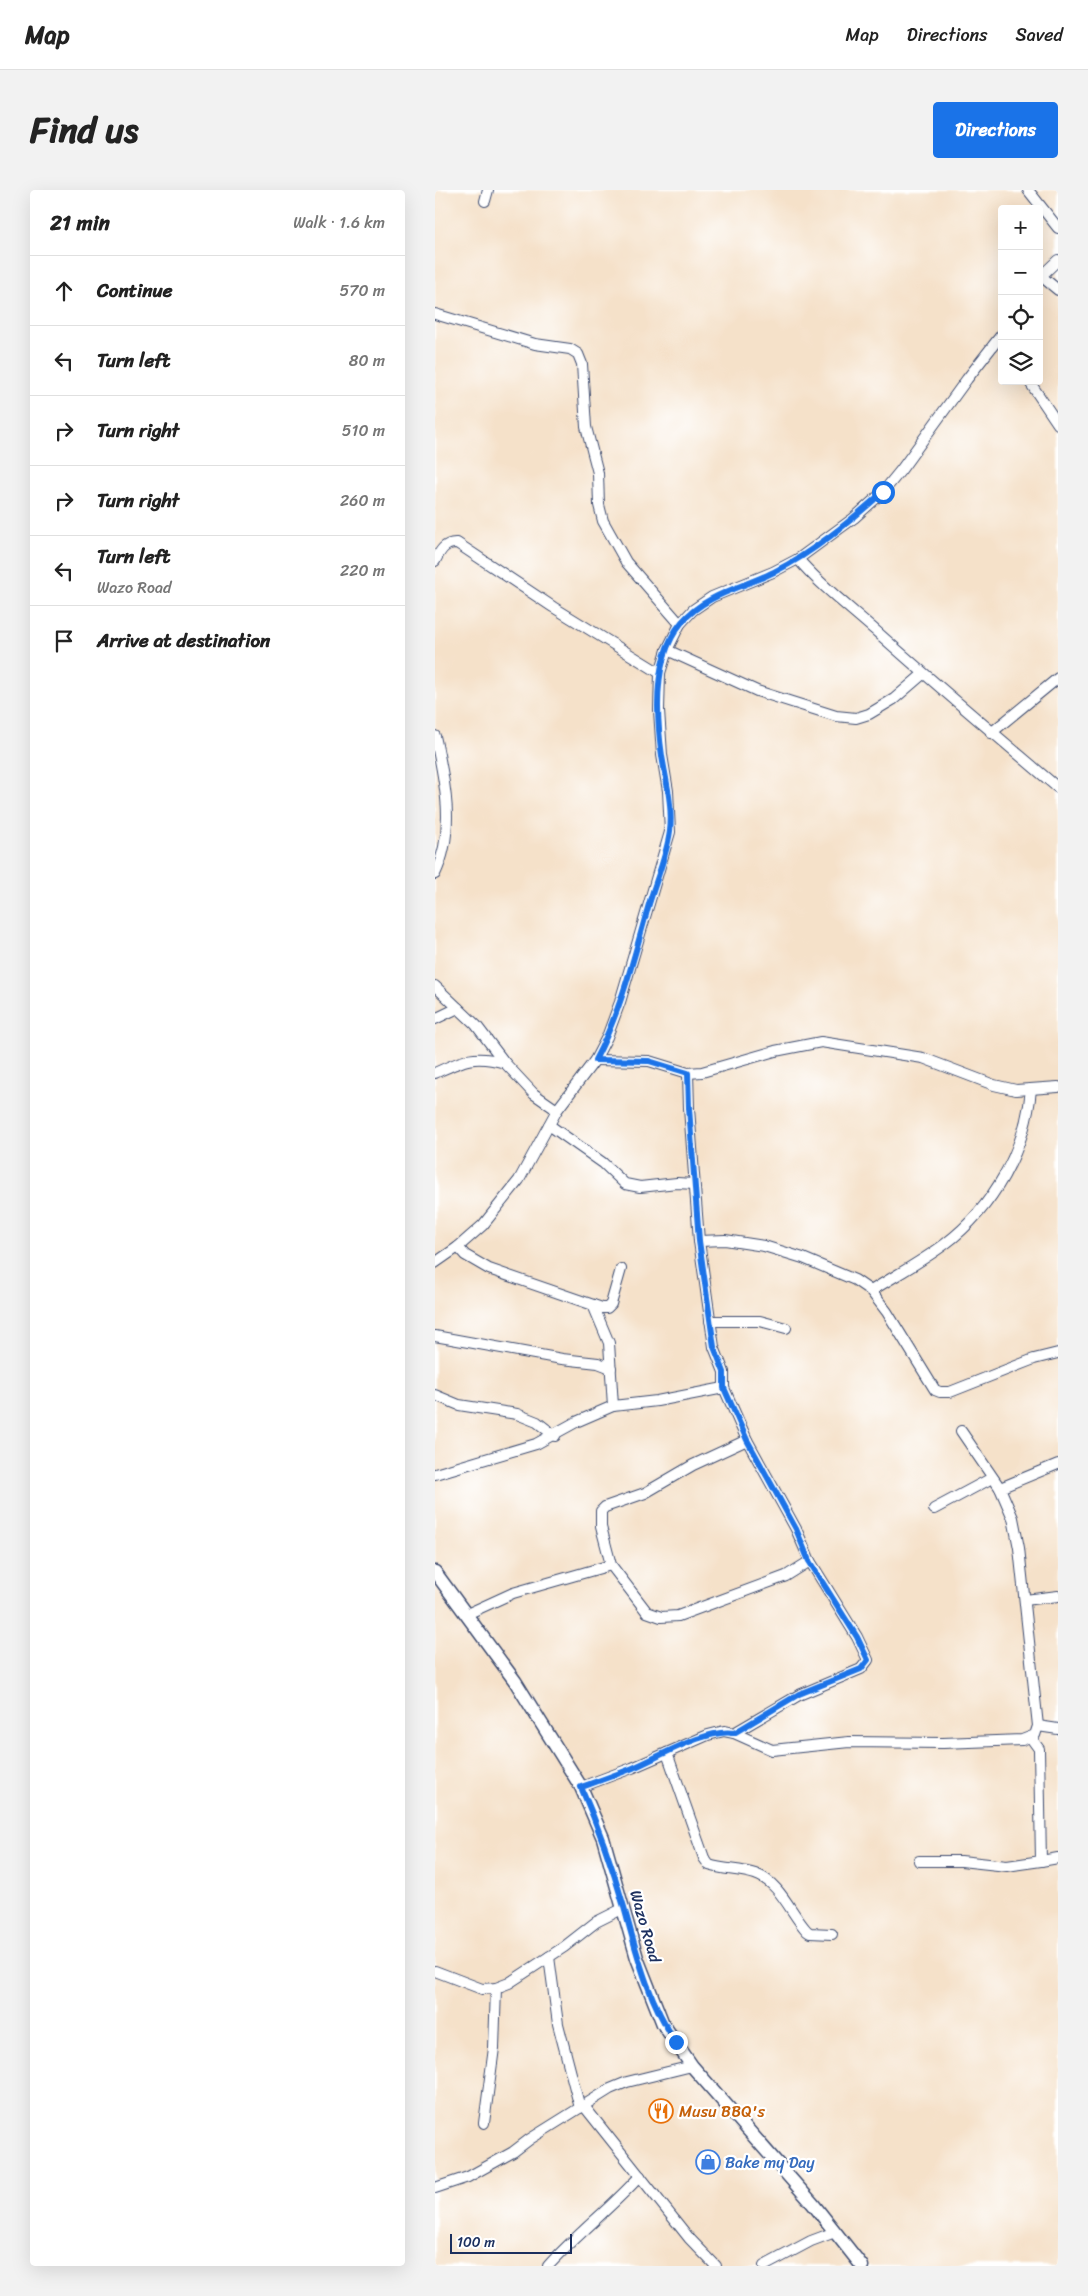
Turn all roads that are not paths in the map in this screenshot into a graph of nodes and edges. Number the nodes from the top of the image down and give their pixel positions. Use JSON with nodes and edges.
{"nodes":[{"id":1,"x":488,"y":190,"type":"edge"},
{"id":2,"x":1028,"y":190,"type":"edge"},
{"id":3,"x":485,"y":201,"type":"dead end"},
{"id":4,"x":1058,"y":228,"type":"edge"},
{"id":5,"x":1058,"y":260,"type":"edge"},
{"id":6,"x":1043,"y":274,"type":"edge"},
{"id":7,"x":1043,"y":279,"type":"edge"},
{"id":8,"x":1058,"y":290,"type":"edge"},
{"id":9,"x":435,"y":314,"type":"edge"},
{"id":10,"x":998,"y":340,"type":"edge"},
{"id":11,"x":1032,"y":385,"type":"edge"},
{"id":12,"x":1058,"y":424,"type":"edge"},
{"id":13,"x":798,"y":559,"type":"junction"},
{"id":14,"x":435,"y":561,"type":"edge"},
{"id":15,"x":680,"y":624,"type":"junction"},
{"id":16,"x":667,"y":650,"type":"junction"},
{"id":17,"x":659,"y":673,"type":"junction"},
{"id":18,"x":923,"y":674,"type":"junction"},
{"id":19,"x":1058,"y":678,"type":"edge"},
{"id":20,"x":991,"y":733,"type":"junction"},
{"id":21,"x":435,"y":736,"type":"edge"},
{"id":22,"x":438,"y":770,"type":"edge"},
{"id":23,"x":1058,"y":788,"type":"edge"},
{"id":24,"x":435,"y":874,"type":"edge"},
{"id":25,"x":435,"y":986,"type":"edge"},
{"id":26,"x":457,"y":1008,"type":"junction"},
{"id":27,"x":435,"y":1019,"type":"edge"},
{"id":28,"x":595,"y":1060,"type":"junction"},
{"id":29,"x":505,"y":1063,"type":"junction"},
{"id":30,"x":435,"y":1073,"type":"edge"},
{"id":31,"x":688,"y":1073,"type":"junction"},
{"id":32,"x":1053,"y":1087,"type":"edge"},
{"id":33,"x":1031,"y":1089,"type":"junction"},
{"id":34,"x":1058,"y":1096,"type":"edge"},
{"id":35,"x":557,"y":1110,"type":"junction"},
{"id":36,"x":549,"y":1125,"type":"junction"},
{"id":37,"x":694,"y":1184,"type":"junction"},
{"id":38,"x":699,"y":1241,"type":"junction"},
{"id":39,"x":459,"y":1247,"type":"junction"},
{"id":40,"x":435,"y":1263,"type":"edge"},
{"id":41,"x":621,"y":1269,"type":"dead end"},
{"id":42,"x":871,"y":1291,"type":"junction"},
{"id":43,"x":593,"y":1305,"type":"junction"},
{"id":44,"x":710,"y":1321,"type":"junction"},
{"id":45,"x":786,"y":1328,"type":"dead end"},
{"id":46,"x":435,"y":1336,"type":"edge"},
{"id":47,"x":1058,"y":1353,"type":"edge"},
{"id":48,"x":611,"y":1368,"type":"junction"},
{"id":49,"x":724,"y":1388,"type":"junction"},
{"id":50,"x":435,"y":1395,"type":"edge"},
{"id":51,"x":613,"y":1406,"type":"junction"},
{"id":52,"x":961,"y":1431,"type":"dead end"},
{"id":53,"x":555,"y":1436,"type":"junction"},
{"id":54,"x":747,"y":1440,"type":"junction"},
{"id":55,"x":1058,"y":1464,"type":"edge"},
{"id":56,"x":435,"y":1474,"type":"edge"},
{"id":57,"x":993,"y":1478,"type":"junction"},
{"id":58,"x":1000,"y":1488,"type":"junction"},
{"id":59,"x":934,"y":1509,"type":"dead end"},
{"id":60,"x":809,"y":1561,"type":"junction"},
{"id":61,"x":611,"y":1565,"type":"junction"},
{"id":62,"x":435,"y":1572,"type":"edge"},
{"id":63,"x":1058,"y":1596,"type":"edge"},
{"id":64,"x":1025,"y":1600,"type":"junction"},
{"id":65,"x":467,"y":1614,"type":"junction"},
{"id":66,"x":1038,"y":1726,"type":"junction"},
{"id":67,"x":1058,"y":1729,"type":"edge"},
{"id":68,"x":734,"y":1733,"type":"junction"},
{"id":69,"x":1031,"y":1738,"type":"junction"},
{"id":70,"x":667,"y":1753,"type":"junction"},
{"id":71,"x":581,"y":1787,"type":"junction"},
{"id":72,"x":1058,"y":1858,"type":"edge"},
{"id":73,"x":1041,"y":1860,"type":"junction"},
{"id":74,"x":919,"y":1861,"type":"dead end"},
{"id":75,"x":624,"y":1908,"type":"junction"},
{"id":76,"x":832,"y":1934,"type":"dead end"},
{"id":77,"x":549,"y":1957,"type":"junction"},
{"id":78,"x":435,"y":1971,"type":"edge"},
{"id":79,"x":496,"y":1988,"type":"junction"},
{"id":80,"x":692,"y":2066,"type":"junction"},
{"id":81,"x":582,"y":2107,"type":"junction"},
{"id":82,"x":484,"y":2123,"type":"dead end"},
{"id":83,"x":640,"y":2176,"type":"junction"},
{"id":84,"x":435,"y":2188,"type":"edge"},
{"id":85,"x":835,"y":2232,"type":"junction"},
{"id":86,"x":548,"y":2266,"type":"edge"},
{"id":87,"x":716,"y":2266,"type":"edge"},
{"id":88,"x":764,"y":2266,"type":"edge"},
{"id":89,"x":862,"y":2266,"type":"edge"}],
"edges":[{"from":1,"to":3,"type":"street"},
{"from":2,"to":4,"type":"street"},
{"from":5,"to":6,"type":"street"},
{"from":7,"to":8,"type":"street"},
{"from":9,"to":15,"type":"street"},
{"from":10,"to":13,"type":"street"},
{"from":11,"to":12,"type":"street"},
{"from":13,"to":15,"type":"street"},
{"from":13,"to":18,"type":"street"},
{"from":14,"to":17,"type":"street"},
{"from":15,"to":16,"type":"street"},
{"from":16,"to":17,"type":"street"},
{"from":16,"to":18,"type":"street"},
{"from":17,"to":28,"type":"street"},
{"from":18,"to":20,"type":"street"},
{"from":19,"to":20,"type":"street"},
{"from":20,"to":23,"type":"street"},
{"from":21,"to":22,"type":"street"},
{"from":22,"to":24,"type":"street"},
{"from":25,"to":26,"type":"street"},
{"from":26,"to":27,"type":"street"},
{"from":26,"to":29,"type":"street"},
{"from":28,"to":31,"type":"street"},
{"from":28,"to":35,"type":"street"},
{"from":29,"to":30,"type":"street"},
{"from":29,"to":35,"type":"street"},
{"from":31,"to":33,"type":"street"},
{"from":31,"to":37,"type":"street"},
{"from":32,"to":33,"type":"street"},
{"from":32,"to":34,"type":"street"},
{"from":33,"to":42,"type":"street"},
{"from":35,"to":36,"type":"street"},
{"from":36,"to":37,"type":"street"},
{"from":36,"to":39,"type":"street"},
{"from":37,"to":38,"type":"street"},
{"from":38,"to":42,"type":"street"},
{"from":38,"to":44,"type":"street"},
{"from":39,"to":40,"type":"street"},
{"from":39,"to":43,"type":"street"},
{"from":41,"to":43,"type":"street"},
{"from":42,"to":47,"type":"street"},
{"from":43,"to":48,"type":"street"},
{"from":44,"to":45,"type":"street"},
{"from":44,"to":49,"type":"street"},
{"from":46,"to":48,"type":"street"},
{"from":48,"to":51,"type":"street"},
{"from":49,"to":51,"type":"street"},
{"from":49,"to":54,"type":"street"},
{"from":50,"to":53,"type":"street"},
{"from":51,"to":53,"type":"street"},
{"from":52,"to":57,"type":"street"},
{"from":53,"to":56,"type":"street"},
{"from":54,"to":60,"type":"street"},
{"from":54,"to":61,"type":"street"},
{"from":55,"to":58,"type":"street"},
{"from":57,"to":58,"type":"street"},
{"from":57,"to":59,"type":"street"},
{"from":58,"to":64,"type":"street"},
{"from":60,"to":61,"type":"street"},
{"from":60,"to":68,"type":"street"},
{"from":61,"to":65,"type":"street"},
{"from":62,"to":65,"type":"main road","name":"Wazo Road"},
{"from":63,"to":64,"type":"street"},
{"from":64,"to":66,"type":"street"},
{"from":65,"to":71,"type":"main road","name":"Wazo Road"},
{"from":66,"to":67,"type":"street"},
{"from":66,"to":69,"type":"street"},
{"from":68,"to":69,"type":"street"},
{"from":68,"to":70,"type":"street"},
{"from":69,"to":73,"type":"street"},
{"from":70,"to":71,"type":"street"},
{"from":70,"to":76,"type":"street"},
{"from":71,"to":75,"type":"main road","name":"Wazo Road"},
{"from":72,"to":73,"type":"street"},
{"from":73,"to":74,"type":"street"},
{"from":75,"to":77,"type":"street"},
{"from":75,"to":80,"type":"main road","name":"Wazo Road"},
{"from":77,"to":79,"type":"street"},
{"from":77,"to":81,"type":"street"},
{"from":78,"to":79,"type":"street"},
{"from":79,"to":82,"type":"street"},
{"from":80,"to":81,"type":"street"},
{"from":80,"to":85,"type":"main road","name":"Wazo Road"},
{"from":81,"to":83,"type":"street"},
{"from":81,"to":84,"type":"street"},
{"from":83,"to":86,"type":"street"},
{"from":83,"to":87,"type":"street"},
{"from":85,"to":88,"type":"street"},
{"from":85,"to":89,"type":"main road","name":"Wazo Road"}]}
